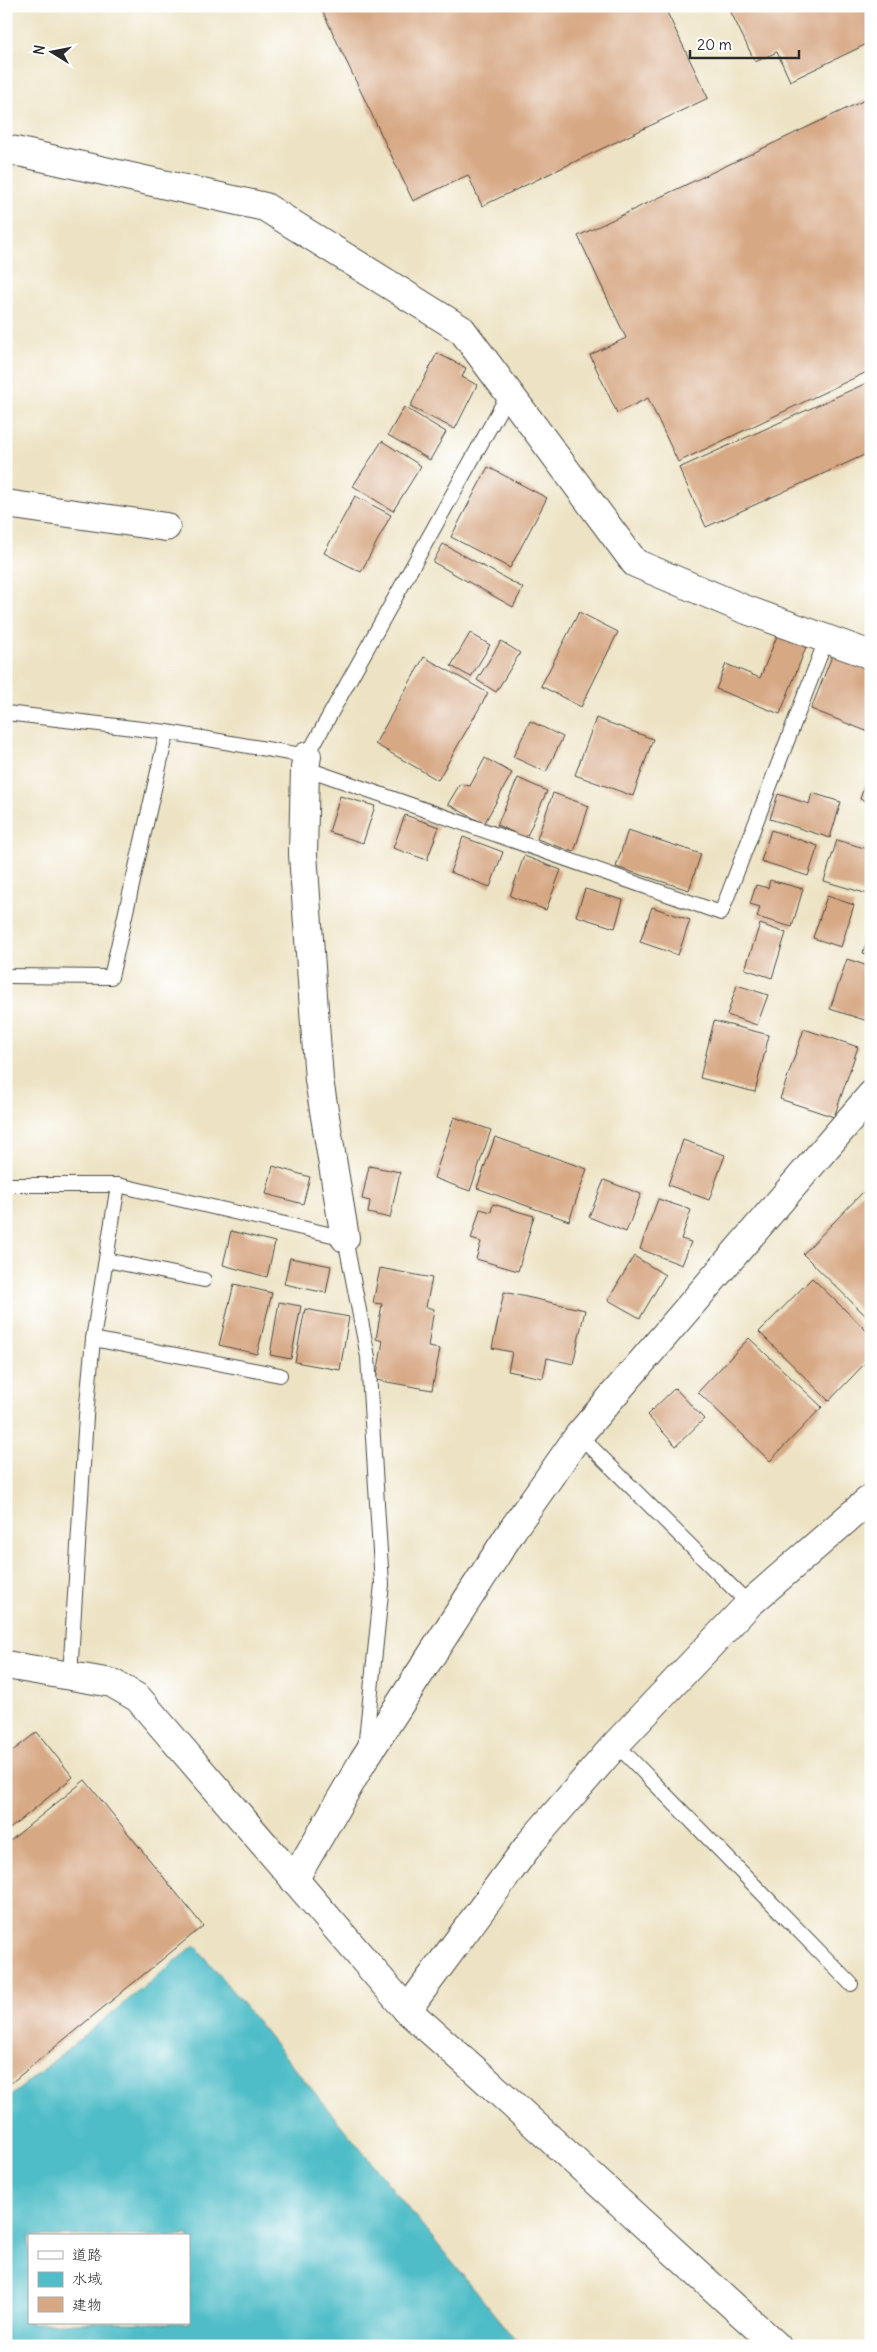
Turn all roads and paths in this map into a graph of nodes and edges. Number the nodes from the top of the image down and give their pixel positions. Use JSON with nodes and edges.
{"nodes":[{"id":1,"x":6,"y":149,"type":"edge"},
{"id":2,"x":508,"y":394,"type":"junction"},
{"id":3,"x":6,"y":504,"type":"edge"},
{"id":4,"x":166,"y":527,"type":"dead end"},
{"id":5,"x":826,"y":640,"type":"junction"},
{"id":6,"x":871,"y":655,"type":"edge"},
{"id":7,"x":6,"y":713,"type":"edge"},
{"id":8,"x":167,"y":732,"type":"junction"},
{"id":9,"x":306,"y":762,"type":"junction"},
{"id":10,"x":6,"y":976,"type":"edge"},
{"id":11,"x":871,"y":1095,"type":"edge"},
{"id":12,"x":6,"y":1185,"type":"edge"},
{"id":13,"x":118,"y":1186,"type":"junction"},
{"id":14,"x":345,"y":1238,"type":"junction"},
{"id":15,"x":106,"y":1260,"type":"junction"},
{"id":16,"x":204,"y":1280,"type":"dead end"},
{"id":17,"x":93,"y":1339,"type":"junction"},
{"id":18,"x":280,"y":1375,"type":"dead end"},
{"id":19,"x":579,"y":1435,"type":"junction"},
{"id":20,"x":871,"y":1498,"type":"edge"},
{"id":21,"x":749,"y":1604,"type":"junction"},
{"id":22,"x":6,"y":1665,"type":"edge"},
{"id":23,"x":70,"y":1676,"type":"junction"},
{"id":24,"x":616,"y":1744,"type":"junction"},
{"id":25,"x":363,"y":1761,"type":"junction"},
{"id":26,"x":294,"y":1880,"type":"junction"},
{"id":27,"x":851,"y":1984,"type":"dead end"},
{"id":28,"x":407,"y":2010,"type":"junction"},
{"id":29,"x":777,"y":2346,"type":"edge"}],
"edges":[{"from":1,"to":2,"type":"street"},
{"from":2,"to":5,"type":"street"},
{"from":2,"to":9,"type":"lane"},
{"from":3,"to":4,"type":"street"},
{"from":5,"to":6,"type":"street"},
{"from":5,"to":9,"type":"lane"},
{"from":7,"to":8,"type":"lane"},
{"from":8,"to":9,"type":"lane"},
{"from":8,"to":10,"type":"lane"},
{"from":9,"to":14,"type":"street"},
{"from":11,"to":19,"type":"street"},
{"from":12,"to":13,"type":"lane"},
{"from":13,"to":14,"type":"lane"},
{"from":13,"to":15,"type":"lane"},
{"from":14,"to":25,"type":"lane"},
{"from":15,"to":16,"type":"lane"},
{"from":15,"to":17,"type":"lane"},
{"from":17,"to":18,"type":"lane"},
{"from":17,"to":23,"type":"lane"},
{"from":19,"to":21,"type":"lane"},
{"from":19,"to":25,"type":"street"},
{"from":20,"to":21,"type":"street"},
{"from":21,"to":24,"type":"street"},
{"from":22,"to":23,"type":"street"},
{"from":23,"to":26,"type":"street"},
{"from":24,"to":27,"type":"lane"},
{"from":24,"to":28,"type":"street"},
{"from":25,"to":26,"type":"street"},
{"from":26,"to":28,"type":"street"},
{"from":28,"to":29,"type":"street"}]}
